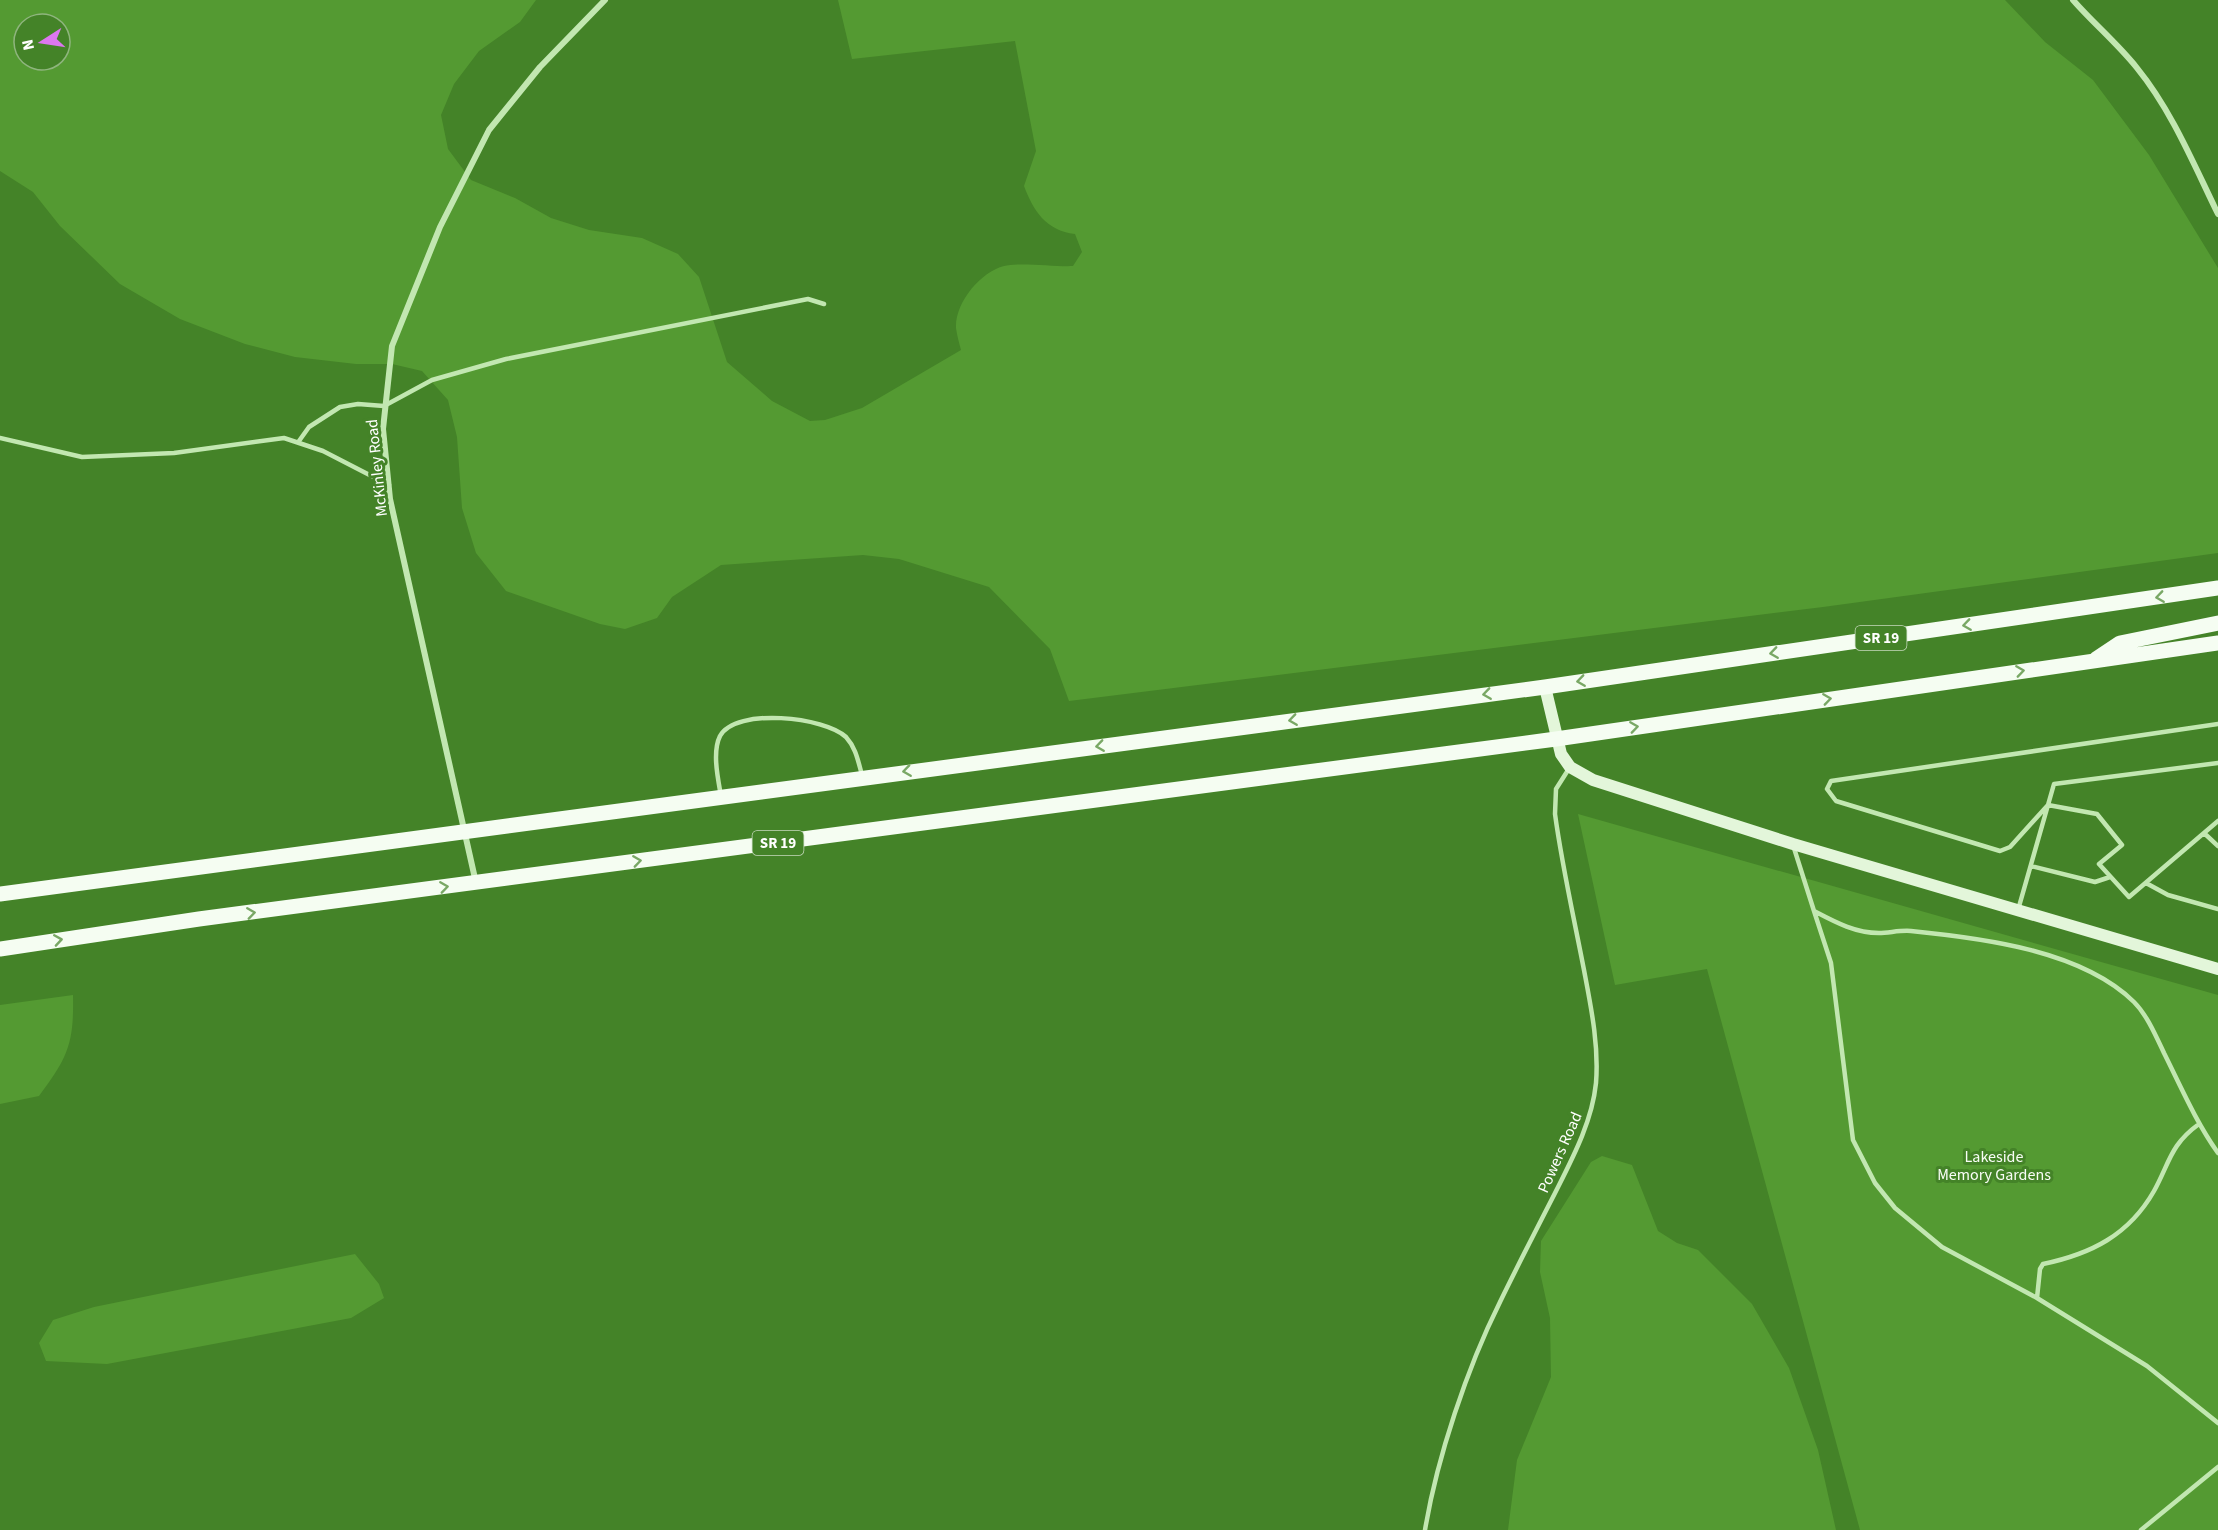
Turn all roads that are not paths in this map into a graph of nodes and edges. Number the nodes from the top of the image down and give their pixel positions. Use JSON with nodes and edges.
{"nodes":[{"id":1,"x":605,"y":0,"type":"edge"},
{"id":2,"x":2073,"y":0,"type":"edge"},
{"id":3,"x":2218,"y":214,"type":"edge"},
{"id":4,"x":824,"y":304,"type":"dead end"},
{"id":5,"x":384,"y":406,"type":"junction"},
{"id":6,"x":0,"y":438,"type":"edge"},
{"id":7,"x":299,"y":441,"type":"junction"},
{"id":8,"x":389,"y":485,"type":"junction"},
{"id":9,"x":2218,"y":588,"type":"edge"},
{"id":10,"x":2218,"y":623,"type":"edge"},
{"id":11,"x":2218,"y":643,"type":"edge"},
{"id":12,"x":2094,"y":661,"type":"junction"},
{"id":13,"x":1545,"y":687,"type":"junction"},
{"id":14,"x":2218,"y":724,"type":"edge"},
{"id":15,"x":1556,"y":739,"type":"junction"},
{"id":16,"x":2218,"y":763,"type":"edge"},
{"id":17,"x":1570,"y":767,"type":"junction"},
{"id":18,"x":863,"y":777,"type":"junction"},
{"id":19,"x":720,"y":796,"type":"junction"},
{"id":20,"x":2048,"y":805,"type":"junction"},
{"id":21,"x":2218,"y":821,"type":"edge"},
{"id":22,"x":465,"y":830,"type":"junction"},
{"id":23,"x":2204,"y":833,"type":"junction"},
{"id":24,"x":1793,"y":844,"type":"junction"},
{"id":25,"x":2218,"y":846,"type":"edge"},
{"id":26,"x":2031,"y":866,"type":"junction"},
{"id":27,"x":2110,"y":877,"type":"junction"},
{"id":28,"x":476,"y":883,"type":"junction"},
{"id":29,"x":2146,"y":883,"type":"junction"},
{"id":30,"x":0,"y":894,"type":"edge"},
{"id":31,"x":2218,"y":909,"type":"edge"},
{"id":32,"x":2018,"y":910,"type":"junction"},
{"id":33,"x":1814,"y":911,"type":"junction"},
{"id":34,"x":0,"y":949,"type":"edge"},
{"id":35,"x":2218,"y":969,"type":"edge"},
{"id":36,"x":2199,"y":1124,"type":"junction"},
{"id":37,"x":2218,"y":1153,"type":"edge"},
{"id":38,"x":2037,"y":1298,"type":"junction"},
{"id":39,"x":2218,"y":1423,"type":"edge"},
{"id":40,"x":2218,"y":1467,"type":"edge"},
{"id":41,"x":1425,"y":1530,"type":"edge"},
{"id":42,"x":2141,"y":1530,"type":"edge"}],
"edges":[{"from":1,"to":5,"type":"street","name":"McKinley Road"},
{"from":2,"to":3,"type":"street"},
{"from":4,"to":5,"type":"lane"},
{"from":5,"to":7,"type":"lane"},
{"from":5,"to":8,"type":"street","name":"McKinley Road"},
{"from":6,"to":7,"type":"lane"},
{"from":7,"to":8,"type":"lane"},
{"from":8,"to":22,"type":"street","name":"McKinley Road"},
{"from":9,"to":13,"type":"main road","number":"SR 19","one_way":true},
{"from":10,"to":12,"type":"main road"},
{"from":11,"to":12,"type":"main road","number":"SR 19"},
{"from":15,"to":12,"type":"main road","number":"SR 19","one_way":true},
{"from":13,"to":15,"type":"street"},
{"from":13,"to":18,"type":"main road","number":"SR 19","one_way":true},
{"from":14,"to":20,"type":"lane"},
{"from":15,"to":17,"type":"street"},
{"from":28,"to":15,"type":"main road","number":"SR 19","one_way":true},
{"from":16,"to":20,"type":"lane"},
{"from":17,"to":24,"type":"street"},
{"from":17,"to":41,"type":"lane","name":"Powers Road"},
{"from":18,"to":19,"type":"main road","number":"SR 19"},
{"from":18,"to":19,"type":"lane"},
{"from":19,"to":22,"type":"main road","number":"SR 19"},
{"from":20,"to":26,"type":"lane"},
{"from":20,"to":27,"type":"lane"},
{"from":21,"to":23,"type":"lane"},
{"from":22,"to":28,"type":"street","name":"McKinley Road"},
{"from":22,"to":30,"type":"main road","number":"SR 19"},
{"from":23,"to":25,"type":"lane"},
{"from":23,"to":29,"type":"lane"},
{"from":24,"to":32,"type":"street"},
{"from":24,"to":33,"type":"lane"},
{"from":26,"to":27,"type":"lane"},
{"from":26,"to":32,"type":"lane"},
{"from":27,"to":29,"type":"lane"},
{"from":34,"to":28,"type":"main road","number":"SR 19","one_way":true},
{"from":29,"to":31,"type":"lane"},
{"from":32,"to":35,"type":"street"},
{"from":33,"to":36,"type":"lane"},
{"from":33,"to":38,"type":"lane"},
{"from":36,"to":37,"type":"lane"},
{"from":36,"to":38,"type":"lane"},
{"from":38,"to":39,"type":"lane"},
{"from":40,"to":42,"type":"lane"}]}
